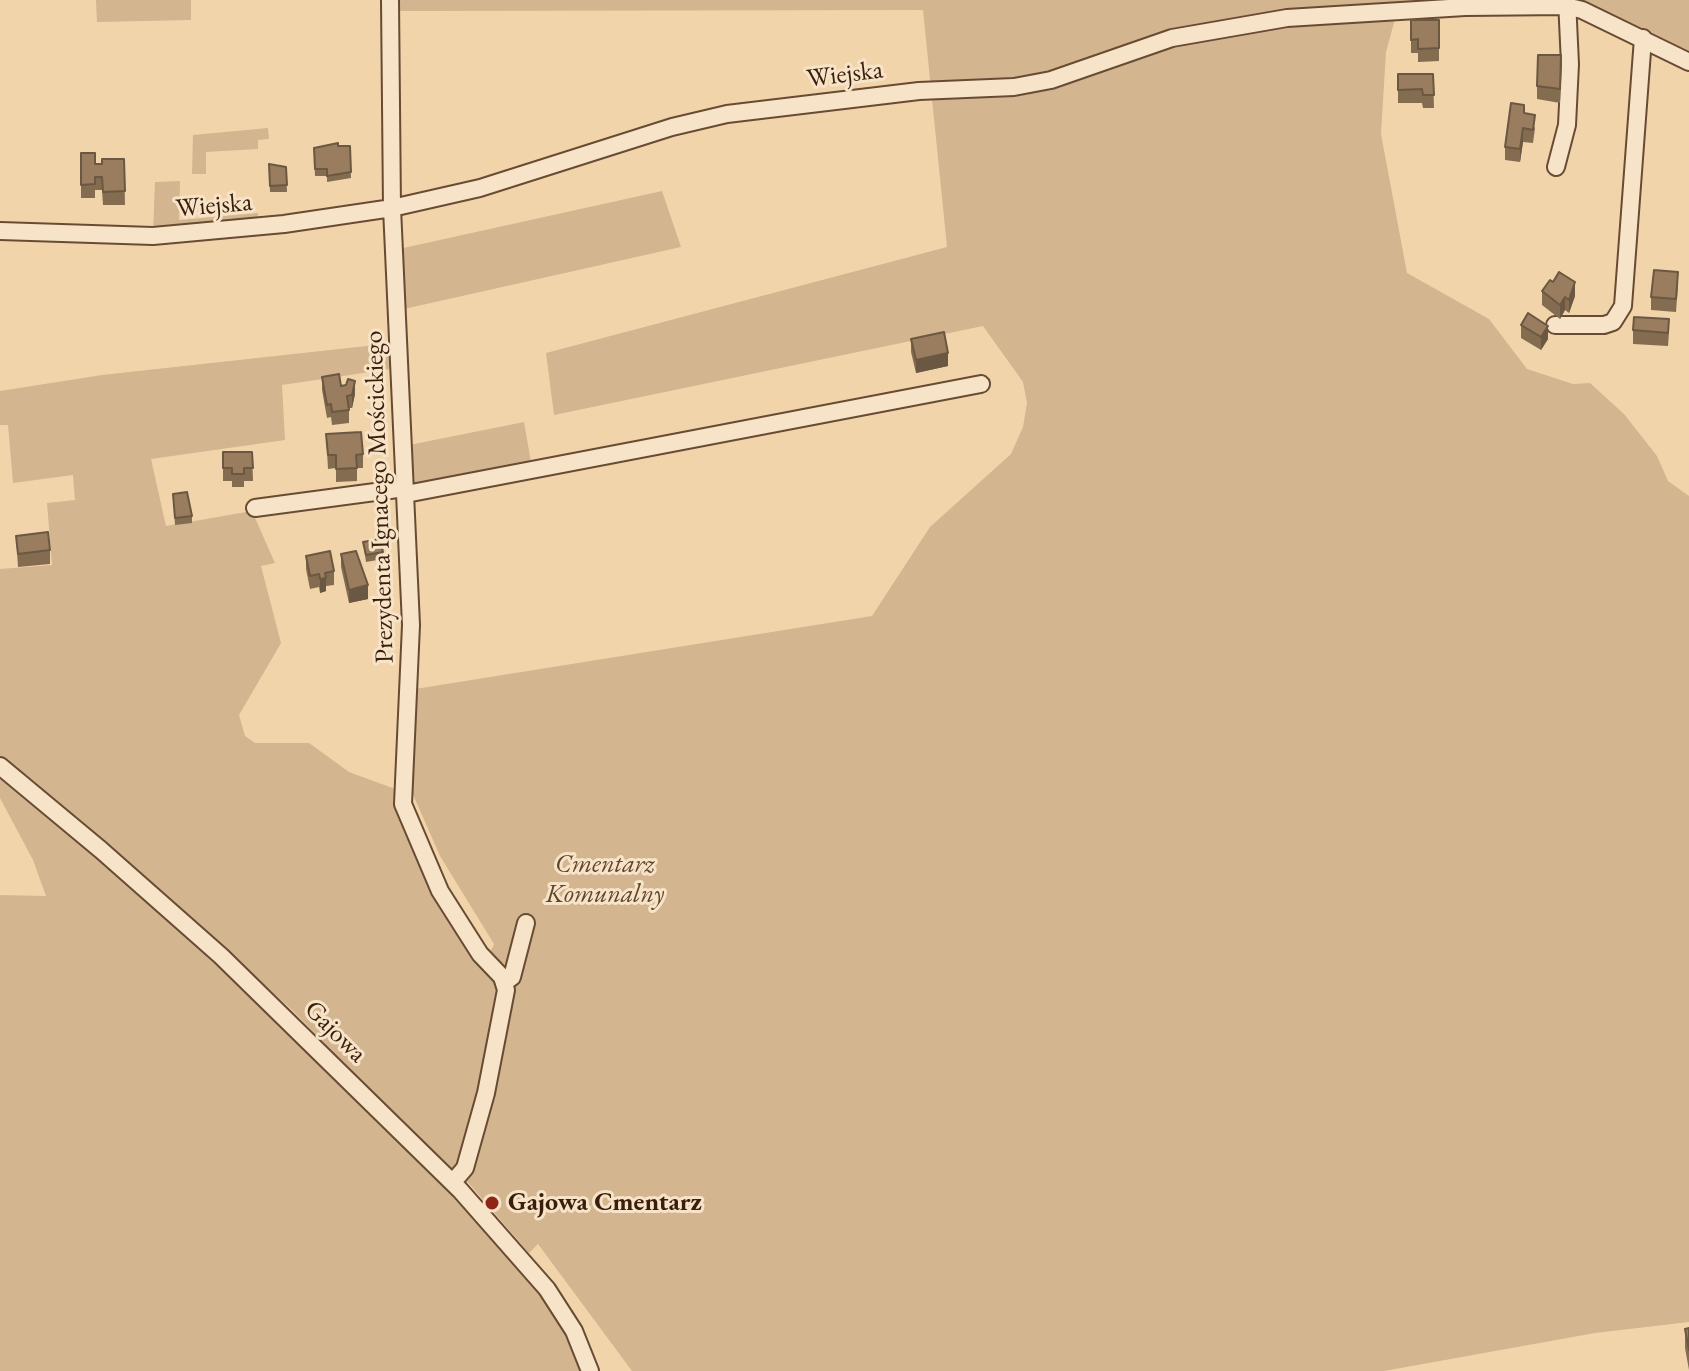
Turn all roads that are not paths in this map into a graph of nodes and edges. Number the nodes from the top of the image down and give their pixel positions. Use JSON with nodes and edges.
{"nodes":[{"id":1,"x":390,"y":0,"type":"edge"},
{"id":2,"x":1566,"y":3,"type":"edge"},
{"id":3,"x":1643,"y":38,"type":"junction"},
{"id":4,"x":1689,"y":62,"type":"edge"},
{"id":5,"x":1556,"y":167,"type":"dead end"},
{"id":6,"x":392,"y":208,"type":"junction"},
{"id":7,"x":0,"y":231,"type":"edge"},
{"id":8,"x":1555,"y":325,"type":"dead end"},
{"id":9,"x":981,"y":384,"type":"dead end"},
{"id":10,"x":406,"y":491,"type":"junction"},
{"id":11,"x":255,"y":508,"type":"dead end"},
{"id":12,"x":0,"y":766,"type":"edge"},
{"id":13,"x":526,"y":923,"type":"dead end"},
{"id":14,"x":505,"y":982,"type":"junction"},
{"id":15,"x":453,"y":1182,"type":"junction"},
{"id":16,"x":590,"y":1371,"type":"edge"}],
"edges":[{"from":1,"to":6,"type":"street","name":"Prezydenta Ignacego Mościckiego"},
{"from":2,"to":3,"type":"street","name":"Wiejska"},
{"from":2,"to":5,"type":"street"},
{"from":2,"to":6,"type":"street","name":"Wiejska"},
{"from":3,"to":4,"type":"street","name":"Wiejska"},
{"from":3,"to":8,"type":"street"},
{"from":6,"to":7,"type":"street","name":"Wiejska"},
{"from":6,"to":10,"type":"street","name":"Prezydenta Ignacego Mościckiego"},
{"from":9,"to":10,"type":"street"},
{"from":10,"to":11,"type":"street"},
{"from":10,"to":14,"type":"street","name":"Prezydenta Ignacego Mościckiego"},
{"from":12,"to":15,"type":"street","name":"Gajowa"},
{"from":13,"to":14,"type":"street"},
{"from":14,"to":15,"type":"street"},
{"from":15,"to":16,"type":"street","name":"Gajowa"}]}
